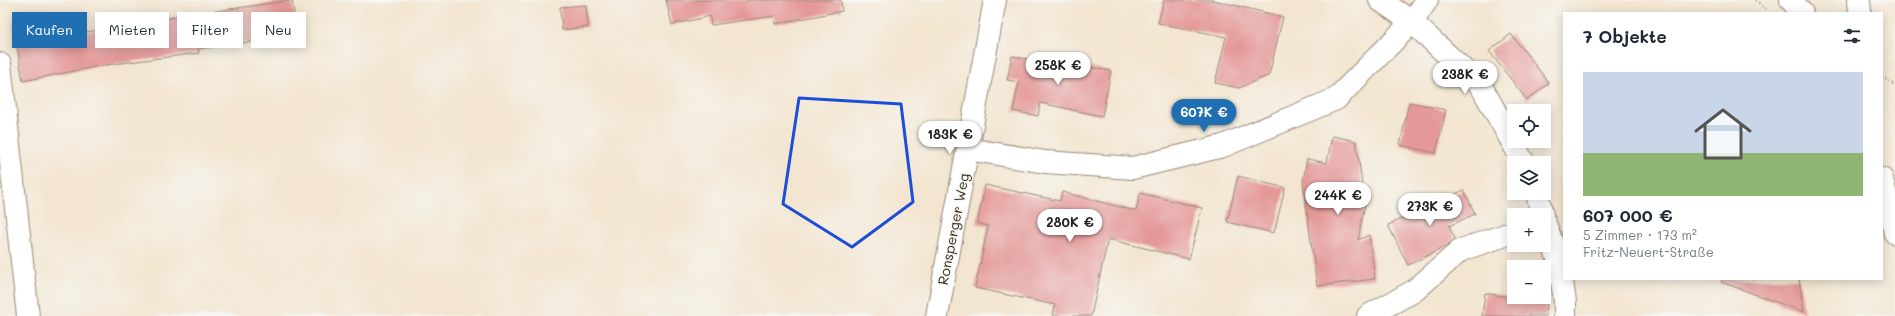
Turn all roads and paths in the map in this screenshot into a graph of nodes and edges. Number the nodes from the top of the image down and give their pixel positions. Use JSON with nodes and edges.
{"nodes":[{"id":1,"x":995,"y":0,"type":"edge"},
{"id":2,"x":1380,"y":0,"type":"edge"},
{"id":3,"x":1427,"y":0,"type":"edge"},
{"id":4,"x":1756,"y":0,"type":"edge"},
{"id":5,"x":1791,"y":0,"type":"edge"},
{"id":6,"x":1860,"y":0,"type":"edge"},
{"id":7,"x":1770,"y":12,"type":"edge"},
{"id":8,"x":1801,"y":12,"type":"edge"},
{"id":9,"x":1860,"y":12,"type":"edge"},
{"id":10,"x":1412,"y":22,"type":"junction"},
{"id":11,"x":0,"y":64,"type":"edge"},
{"id":12,"x":1883,"y":78,"type":"edge"},
{"id":13,"x":1895,"y":85,"type":"edge"},
{"id":14,"x":968,"y":149,"type":"junction"},
{"id":15,"x":1520,"y":156,"type":"edge"},
{"id":16,"x":1883,"y":183,"type":"edge"},
{"id":17,"x":1895,"y":233,"type":"edge"},
{"id":18,"x":1507,"y":234,"type":"edge"},
{"id":19,"x":1551,"y":240,"type":"edge"},
{"id":20,"x":939,"y":315,"type":"edge"},
{"id":21,"x":28,"y":316,"type":"edge"},
{"id":22,"x":1368,"y":316,"type":"edge"},
{"id":23,"x":1565,"y":316,"type":"edge"}],
"edges":[{"from":1,"to":14,"type":"street","name":"Ronsperger Weg"},
{"from":2,"to":10,"type":"street"},
{"from":3,"to":10,"type":"street"},
{"from":4,"to":7,"type":"path"},
{"from":5,"to":8,"type":"street"},
{"from":6,"to":9,"type":"street"},
{"from":10,"to":14,"type":"street"},
{"from":10,"to":15,"type":"street"},
{"from":11,"to":21,"type":"street"},
{"from":12,"to":13,"type":"path"},
{"from":14,"to":20,"type":"street","name":"Ronsperger Weg"},
{"from":16,"to":17,"type":"street"},
{"from":18,"to":22,"type":"street"},
{"from":19,"to":23,"type":"street"}]}
